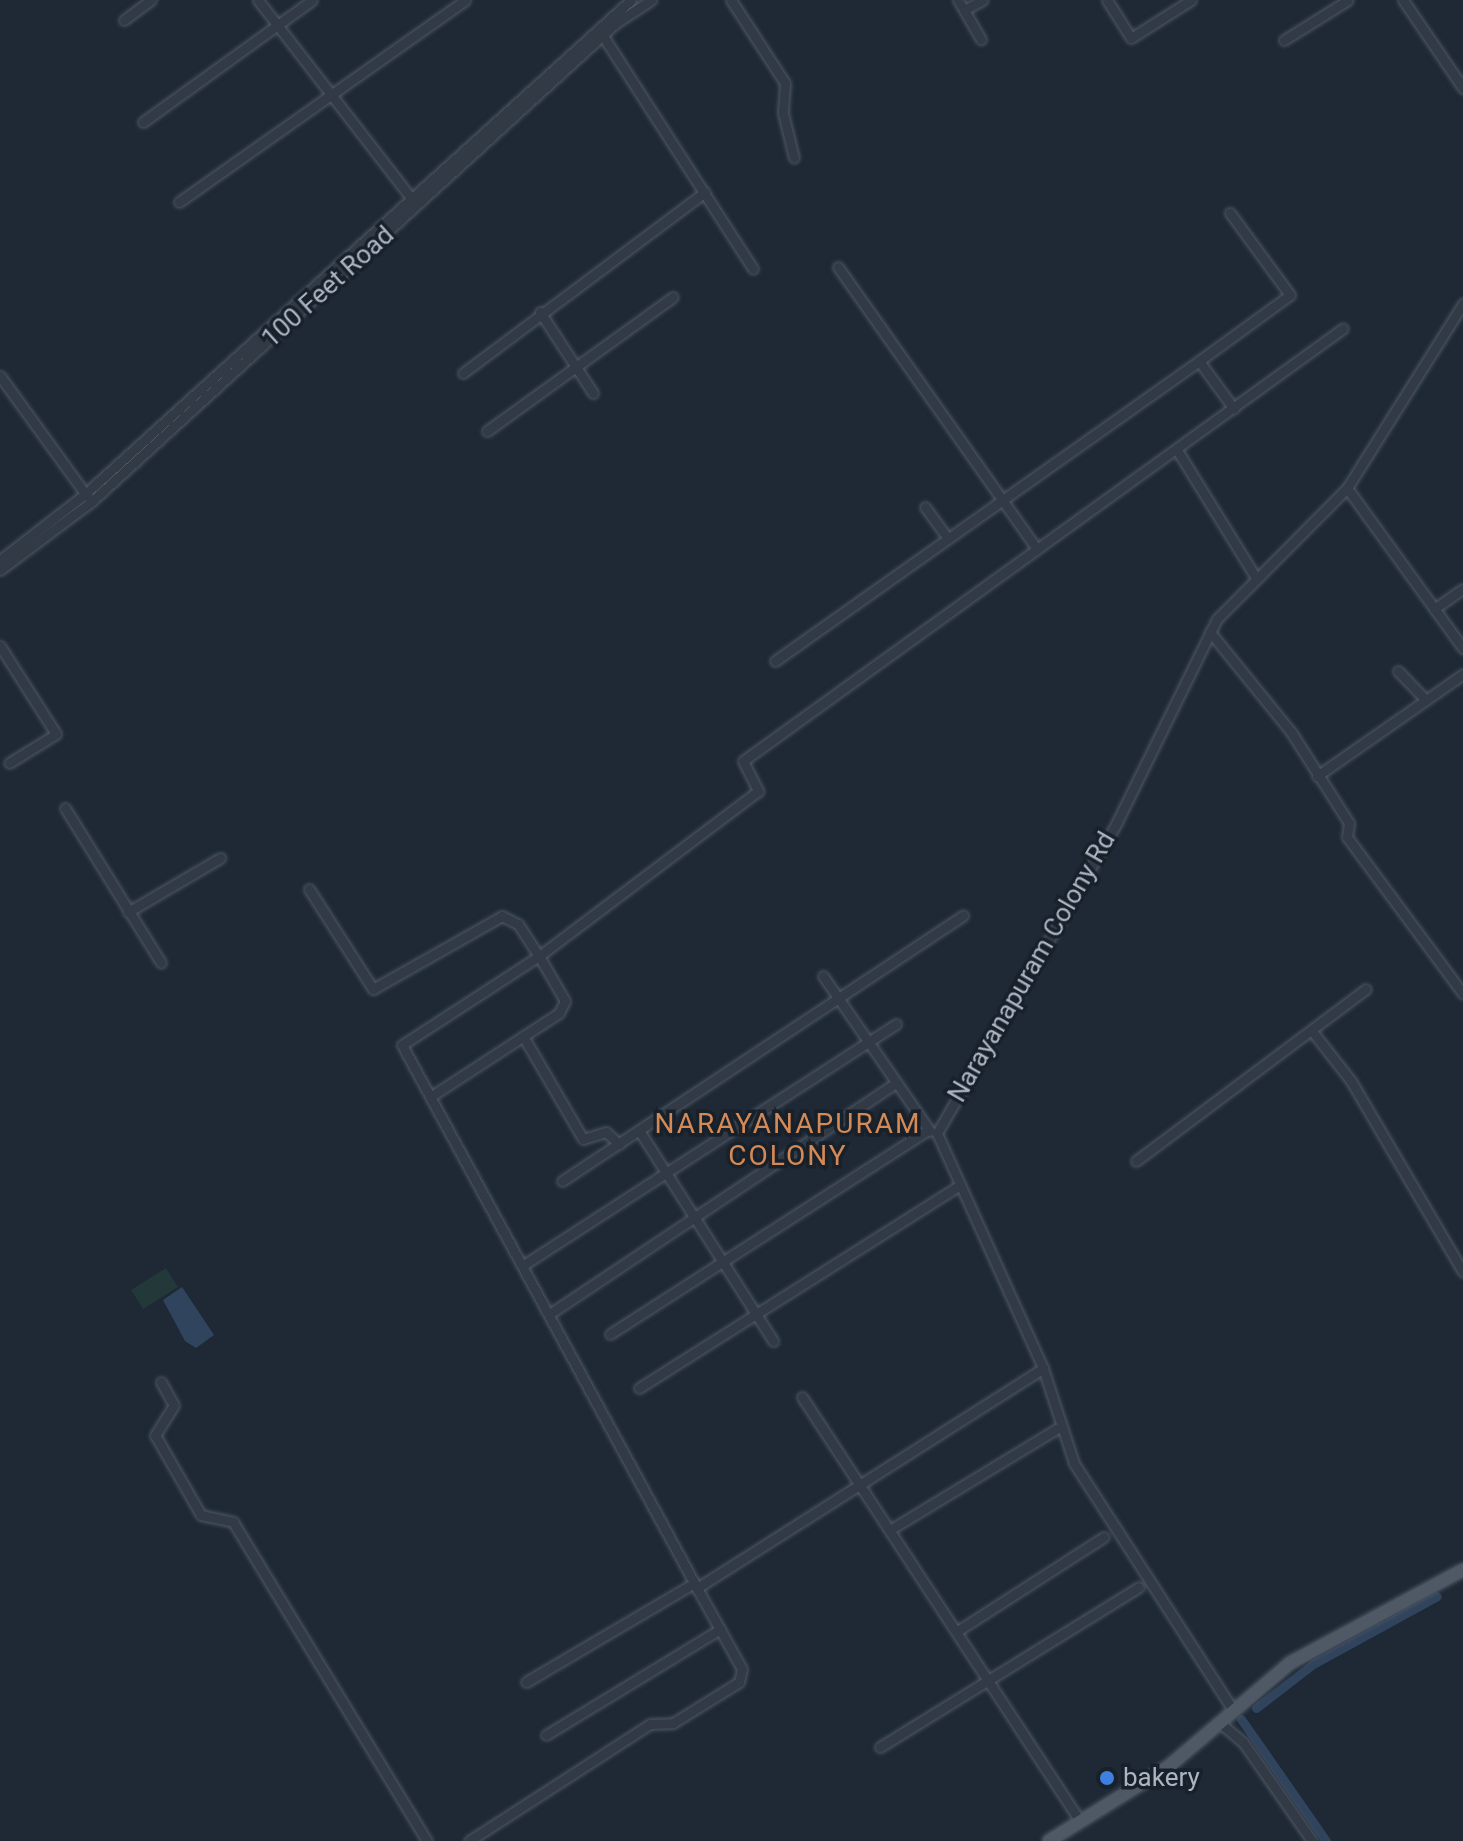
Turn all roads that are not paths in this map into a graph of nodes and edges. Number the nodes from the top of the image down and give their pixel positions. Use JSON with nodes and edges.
{"nodes":[{"id":1,"x":151,"y":0,"type":"edge"},
{"id":2,"x":258,"y":0,"type":"edge"},
{"id":3,"x":312,"y":0,"type":"edge"},
{"id":4,"x":465,"y":0,"type":"edge"},
{"id":5,"x":631,"y":0,"type":"edge"},
{"id":6,"x":651,"y":0,"type":"edge"},
{"id":7,"x":731,"y":0,"type":"edge"},
{"id":8,"x":958,"y":0,"type":"edge"},
{"id":9,"x":983,"y":0,"type":"edge"},
{"id":10,"x":1107,"y":0,"type":"edge"},
{"id":11,"x":1191,"y":0,"type":"edge"},
{"id":12,"x":1348,"y":0,"type":"edge"},
{"id":13,"x":1403,"y":0,"type":"edge"},
{"id":14,"x":964,"y":10,"type":"junction"},
{"id":15,"x":124,"y":20,"type":"dead end"},
{"id":16,"x":276,"y":25,"type":"junction"},
{"id":17,"x":603,"y":36,"type":"junction"},
{"id":18,"x":981,"y":39,"type":"dead end"},
{"id":19,"x":1284,"y":40,"type":"dead end"},
{"id":20,"x":1463,"y":88,"type":"edge"},
{"id":21,"x":329,"y":98,"type":"junction"},
{"id":22,"x":143,"y":122,"type":"dead end"},
{"id":23,"x":794,"y":158,"type":"dead end"},
{"id":24,"x":705,"y":192,"type":"junction"},
{"id":25,"x":411,"y":198,"type":"junction"},
{"id":26,"x":179,"y":202,"type":"dead end"},
{"id":27,"x":1230,"y":213,"type":"dead end"},
{"id":28,"x":838,"y":267,"type":"dead end"},
{"id":29,"x":753,"y":269,"type":"dead end"},
{"id":30,"x":673,"y":297,"type":"dead end"},
{"id":31,"x":1463,"y":304,"type":"edge"},
{"id":32,"x":540,"y":312,"type":"junction"},
{"id":33,"x":1343,"y":328,"type":"dead end"},
{"id":34,"x":1199,"y":361,"type":"junction"},
{"id":35,"x":576,"y":367,"type":"junction"},
{"id":36,"x":463,"y":373,"type":"dead end"},
{"id":37,"x":0,"y":376,"type":"edge"},
{"id":38,"x":593,"y":393,"type":"dead end"},
{"id":39,"x":1234,"y":409,"type":"junction"},
{"id":40,"x":487,"y":431,"type":"dead end"},
{"id":41,"x":1177,"y":450,"type":"junction"},
{"id":42,"x":1347,"y":488,"type":"junction"},
{"id":43,"x":88,"y":498,"type":"junction"},
{"id":44,"x":1002,"y":501,"type":"junction"},
{"id":45,"x":925,"y":507,"type":"dead end"},
{"id":46,"x":948,"y":539,"type":"junction"},
{"id":47,"x":1037,"y":549,"type":"junction"},
{"id":48,"x":0,"y":560,"type":"edge"},
{"id":49,"x":0,"y":570,"type":"edge"},
{"id":50,"x":1256,"y":578,"type":"junction"},
{"id":51,"x":1463,"y":589,"type":"edge"},
{"id":52,"x":1434,"y":609,"type":"junction"},
{"id":53,"x":1210,"y":632,"type":"junction"},
{"id":54,"x":0,"y":646,"type":"edge"},
{"id":55,"x":1463,"y":648,"type":"edge"},
{"id":56,"x":775,"y":661,"type":"dead end"},
{"id":57,"x":1398,"y":671,"type":"dead end"},
{"id":58,"x":1463,"y":674,"type":"edge"},
{"id":59,"x":1426,"y":700,"type":"junction"},
{"id":60,"x":9,"y":763,"type":"dead end"},
{"id":61,"x":1317,"y":776,"type":"junction"},
{"id":62,"x":65,"y":808,"type":"dead end"},
{"id":63,"x":220,"y":858,"type":"dead end"},
{"id":64,"x":309,"y":889,"type":"dead end"},
{"id":65,"x":128,"y":912,"type":"junction"},
{"id":66,"x":963,"y":916,"type":"dead end"},
{"id":67,"x":539,"y":956,"type":"junction"},
{"id":68,"x":161,"y":963,"type":"dead end"},
{"id":69,"x":823,"y":976,"type":"dead end"},
{"id":70,"x":1366,"y":989,"type":"dead end"},
{"id":71,"x":1463,"y":994,"type":"edge"},
{"id":72,"x":841,"y":1001,"type":"junction"},
{"id":73,"x":896,"y":1024,"type":"dead end"},
{"id":74,"x":1312,"y":1031,"type":"junction"},
{"id":75,"x":523,"y":1036,"type":"junction"},
{"id":76,"x":868,"y":1041,"type":"junction"},
{"id":77,"x":895,"y":1084,"type":"junction"},
{"id":78,"x":430,"y":1097,"type":"junction"},
{"id":79,"x":926,"y":1131,"type":"junction"},
{"id":80,"x":640,"y":1132,"type":"junction"},
{"id":81,"x":937,"y":1133,"type":"junction"},
{"id":82,"x":619,"y":1144,"type":"junction"},
{"id":83,"x":1136,"y":1161,"type":"dead end"},
{"id":84,"x":668,"y":1174,"type":"junction"},
{"id":85,"x":562,"y":1181,"type":"dead end"},
{"id":86,"x":958,"y":1186,"type":"junction"},
{"id":87,"x":695,"y":1219,"type":"junction"},
{"id":88,"x":722,"y":1260,"type":"junction"},
{"id":89,"x":525,"y":1264,"type":"junction"},
{"id":90,"x":1463,"y":1272,"type":"edge"},
{"id":91,"x":551,"y":1313,"type":"junction"},
{"id":92,"x":755,"y":1313,"type":"junction"},
{"id":93,"x":610,"y":1334,"type":"dead end"},
{"id":94,"x":773,"y":1341,"type":"dead end"},
{"id":95,"x":1043,"y":1368,"type":"junction"},
{"id":96,"x":161,"y":1382,"type":"dead end"},
{"id":97,"x":639,"y":1388,"type":"dead end"},
{"id":98,"x":802,"y":1397,"type":"dead end"},
{"id":99,"x":1058,"y":1428,"type":"junction"},
{"id":100,"x":855,"y":1482,"type":"junction"},
{"id":101,"x":893,"y":1528,"type":"junction"},
{"id":102,"x":1104,"y":1537,"type":"dead end"},
{"id":103,"x":1463,"y":1570,"type":"edge"},
{"id":104,"x":696,"y":1585,"type":"junction"},
{"id":105,"x":1139,"y":1587,"type":"dead end"},
{"id":106,"x":720,"y":1629,"type":"junction"},
{"id":107,"x":959,"y":1630,"type":"junction"},
{"id":108,"x":991,"y":1680,"type":"junction"},
{"id":109,"x":526,"y":1682,"type":"dead end"},
{"id":110,"x":1233,"y":1710,"type":"junction"},
{"id":111,"x":1220,"y":1723,"type":"junction"},
{"id":112,"x":546,"y":1735,"type":"dead end"},
{"id":113,"x":880,"y":1747,"type":"dead end"},
{"id":114,"x":1080,"y":1821,"type":"junction"},
{"id":115,"x":427,"y":1841,"type":"edge"},
{"id":116,"x":469,"y":1841,"type":"edge"},
{"id":117,"x":1049,"y":1841,"type":"edge"},
{"id":118,"x":1312,"y":1841,"type":"edge"}],
"edges":[{"from":1,"to":15,"type":"street"},
{"from":2,"to":16,"type":"street"},
{"from":3,"to":16,"type":"street"},
{"from":4,"to":21,"type":"street"},
{"from":5,"to":25,"type":"street","name":"100 Feet Road"},
{"from":6,"to":17,"type":"street","name":"100 Feet Road"},
{"from":7,"to":23,"type":"street"},
{"from":8,"to":14,"type":"street"},
{"from":9,"to":14,"type":"street"},
{"from":10,"to":11,"type":"street"},
{"from":12,"to":19,"type":"street"},
{"from":13,"to":20,"type":"street"},
{"from":14,"to":18,"type":"street"},
{"from":16,"to":21,"type":"street"},
{"from":16,"to":22,"type":"street"},
{"from":17,"to":24,"type":"street"},
{"from":17,"to":43,"type":"street","name":"100 Feet Road"},
{"from":21,"to":25,"type":"street"},
{"from":21,"to":26,"type":"street"},
{"from":24,"to":29,"type":"street"},
{"from":24,"to":32,"type":"street"},
{"from":25,"to":43,"type":"street","name":"100 Feet Road"},
{"from":27,"to":34,"type":"street"},
{"from":28,"to":44,"type":"street"},
{"from":30,"to":35,"type":"street"},
{"from":31,"to":42,"type":"street","name":"Narayanapuram Colony Rd"},
{"from":32,"to":35,"type":"street"},
{"from":32,"to":36,"type":"street"},
{"from":33,"to":39,"type":"street"},
{"from":34,"to":39,"type":"street"},
{"from":34,"to":44,"type":"street"},
{"from":35,"to":38,"type":"street"},
{"from":35,"to":40,"type":"street"},
{"from":37,"to":43,"type":"street"},
{"from":39,"to":41,"type":"street"},
{"from":41,"to":47,"type":"street"},
{"from":41,"to":50,"type":"street"},
{"from":42,"to":50,"type":"street","name":"Narayanapuram Colony Rd"},
{"from":42,"to":52,"type":"street"},
{"from":43,"to":48,"type":"street","name":"100 Feet Road"},
{"from":43,"to":49,"type":"street","name":"100 Feet Road"},
{"from":44,"to":46,"type":"street"},
{"from":44,"to":47,"type":"street"},
{"from":45,"to":46,"type":"street"},
{"from":46,"to":56,"type":"street"},
{"from":47,"to":67,"type":"street"},
{"from":50,"to":53,"type":"street","name":"Narayanapuram Colony Rd"},
{"from":51,"to":52,"type":"street"},
{"from":52,"to":55,"type":"street"},
{"from":53,"to":61,"type":"street"},
{"from":53,"to":81,"type":"street","name":"Narayanapuram Colony Rd"},
{"from":54,"to":60,"type":"street"},
{"from":57,"to":59,"type":"street"},
{"from":58,"to":59,"type":"street"},
{"from":59,"to":61,"type":"street"},
{"from":61,"to":71,"type":"street"},
{"from":62,"to":65,"type":"street"},
{"from":63,"to":65,"type":"street"},
{"from":64,"to":67,"type":"street"},
{"from":65,"to":68,"type":"street"},
{"from":66,"to":72,"type":"street"},
{"from":67,"to":75,"type":"street"},
{"from":67,"to":78,"type":"street"},
{"from":69,"to":72,"type":"street"},
{"from":70,"to":74,"type":"street"},
{"from":72,"to":76,"type":"street"},
{"from":72,"to":80,"type":"street"},
{"from":73,"to":76,"type":"street"},
{"from":74,"to":83,"type":"street"},
{"from":74,"to":90,"type":"street"},
{"from":75,"to":78,"type":"street"},
{"from":75,"to":82,"type":"street"},
{"from":76,"to":77,"type":"street"},
{"from":76,"to":84,"type":"street"},
{"from":77,"to":79,"type":"street"},
{"from":77,"to":87,"type":"street"},
{"from":78,"to":89,"type":"street"},
{"from":79,"to":81,"type":"street"},
{"from":79,"to":88,"type":"street"},
{"from":80,"to":82,"type":"street"},
{"from":80,"to":84,"type":"street"},
{"from":81,"to":86,"type":"street","name":"Narayanapuram Colony Rd"},
{"from":82,"to":85,"type":"street"},
{"from":84,"to":87,"type":"street"},
{"from":84,"to":89,"type":"street"},
{"from":86,"to":92,"type":"street"},
{"from":86,"to":95,"type":"street","name":"Narayanapuram Colony Rd"},
{"from":87,"to":88,"type":"street"},
{"from":87,"to":91,"type":"street"},
{"from":88,"to":92,"type":"street"},
{"from":88,"to":93,"type":"street"},
{"from":89,"to":91,"type":"street"},
{"from":91,"to":104,"type":"street"},
{"from":92,"to":94,"type":"street"},
{"from":92,"to":97,"type":"street"},
{"from":95,"to":99,"type":"street","name":"Narayanapuram Colony Rd"},
{"from":95,"to":100,"type":"street"},
{"from":96,"to":115,"type":"street"},
{"from":98,"to":100,"type":"street"},
{"from":99,"to":101,"type":"street"},
{"from":99,"to":110,"type":"street","name":"Narayanapuram Colony Rd"},
{"from":100,"to":101,"type":"street"},
{"from":100,"to":104,"type":"street"},
{"from":101,"to":107,"type":"street"},
{"from":102,"to":107,"type":"street"},
{"from":103,"to":110,"type":"main road"},
{"from":104,"to":106,"type":"street"},
{"from":104,"to":109,"type":"street"},
{"from":105,"to":108,"type":"street"},
{"from":106,"to":112,"type":"street"},
{"from":106,"to":116,"type":"street"},
{"from":107,"to":108,"type":"street"},
{"from":108,"to":113,"type":"street"},
{"from":108,"to":114,"type":"street"},
{"from":110,"to":111,"type":"main road"},
{"from":111,"to":114,"type":"main road"},
{"from":111,"to":118,"type":"street"},
{"from":114,"to":117,"type":"main road"}]}
